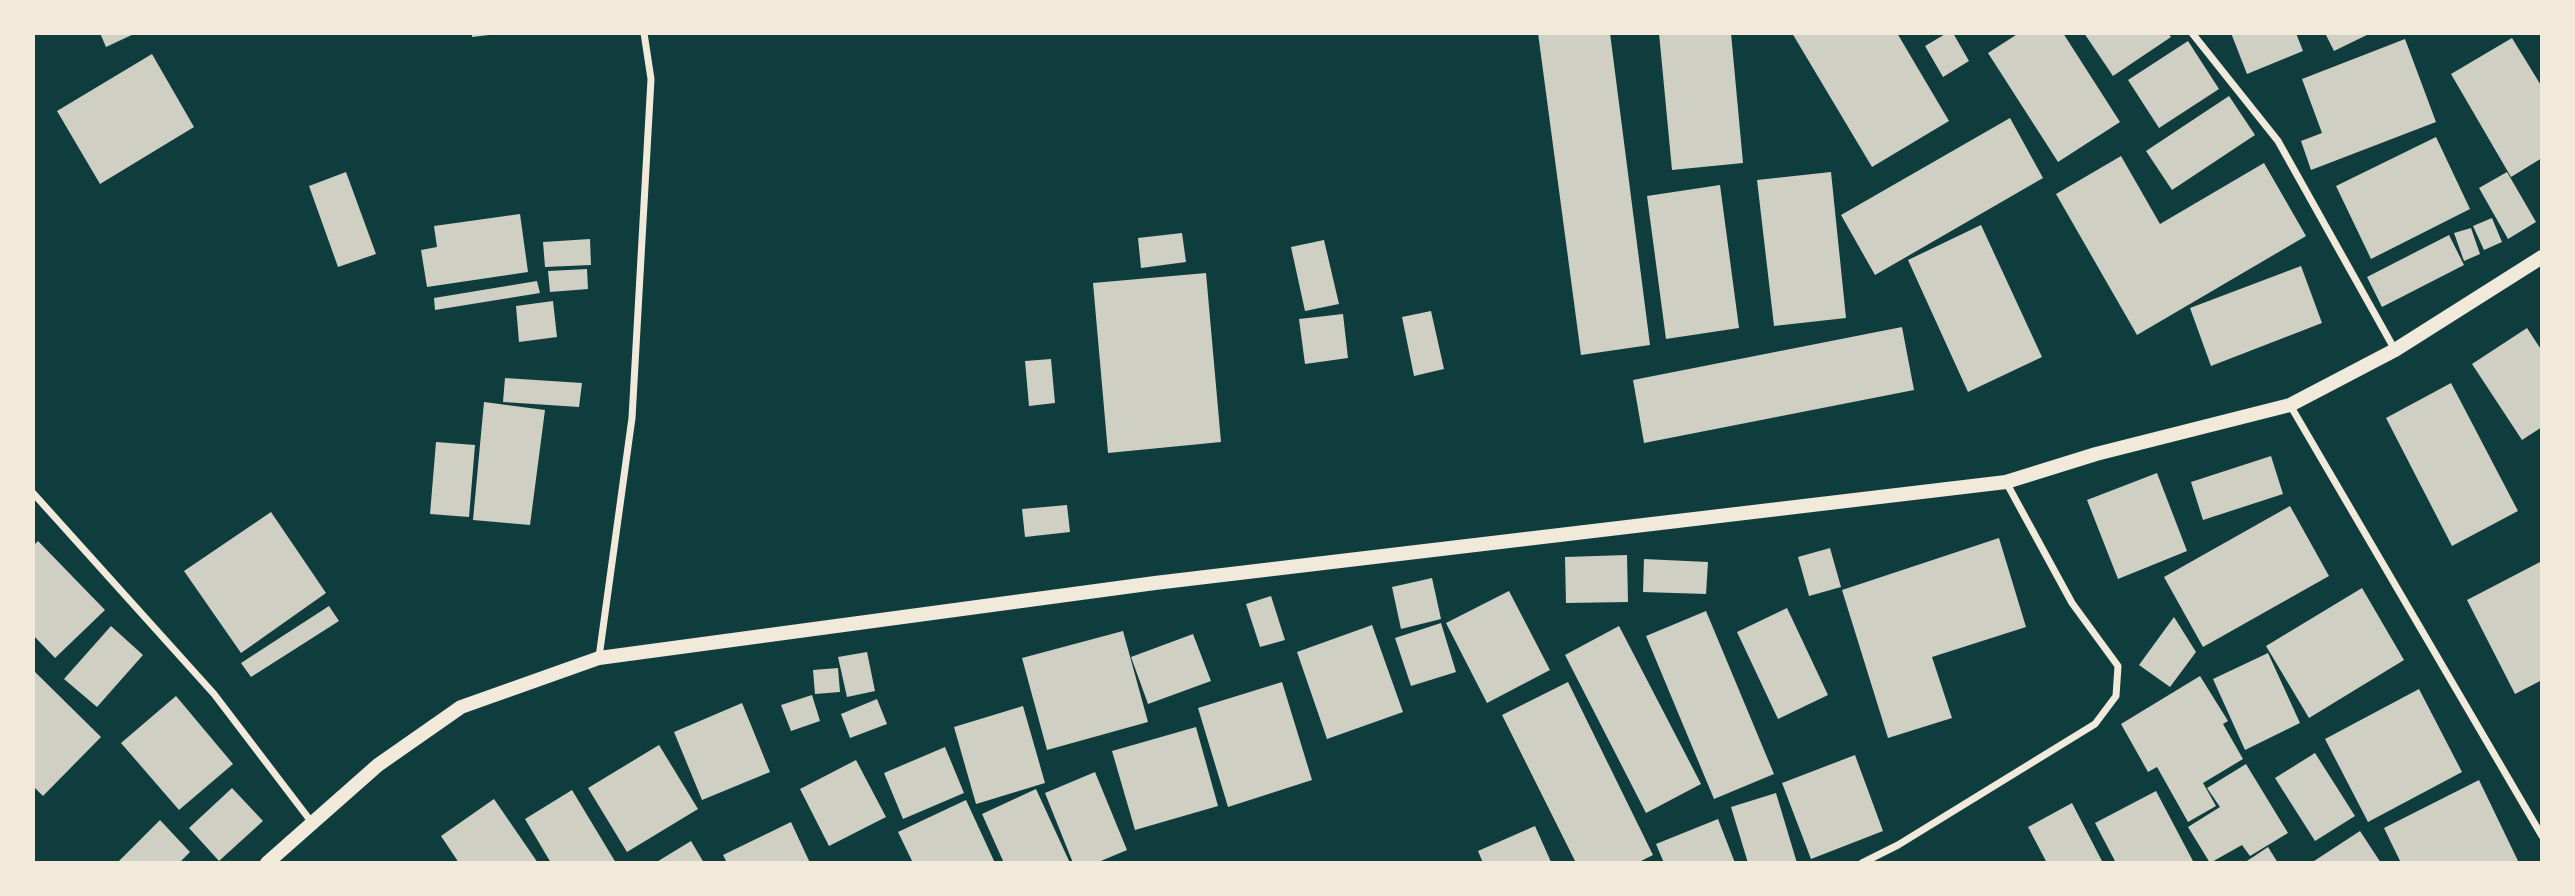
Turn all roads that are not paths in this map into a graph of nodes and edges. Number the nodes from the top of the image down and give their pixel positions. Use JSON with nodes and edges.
{"nodes":[{"id":1,"x":644,"y":33,"type":"edge"},
{"id":2,"x":2192,"y":33,"type":"edge"},
{"id":3,"x":2542,"y":257,"type":"edge"},
{"id":4,"x":2395,"y":350,"type":"junction"},
{"id":5,"x":2290,"y":405,"type":"junction"},
{"id":6,"x":2006,"y":482,"type":"junction"},
{"id":7,"x":33,"y":493,"type":"edge"},
{"id":8,"x":599,"y":658,"type":"junction"},
{"id":9,"x":314,"y":824,"type":"junction"},
{"id":10,"x":2542,"y":836,"type":"edge"},
{"id":11,"x":267,"y":863,"type":"edge"},
{"id":12,"x":1862,"y":863,"type":"edge"}],
"edges":[{"from":1,"to":8,"type":"street"},
{"from":2,"to":4,"type":"street"},
{"from":3,"to":4,"type":"main road"},
{"from":4,"to":5,"type":"main road"},
{"from":5,"to":6,"type":"main road"},
{"from":5,"to":10,"type":"street"},
{"from":6,"to":8,"type":"main road"},
{"from":6,"to":12,"type":"street"},
{"from":7,"to":9,"type":"street"},
{"from":8,"to":9,"type":"main road"},
{"from":9,"to":11,"type":"main road"}]}
